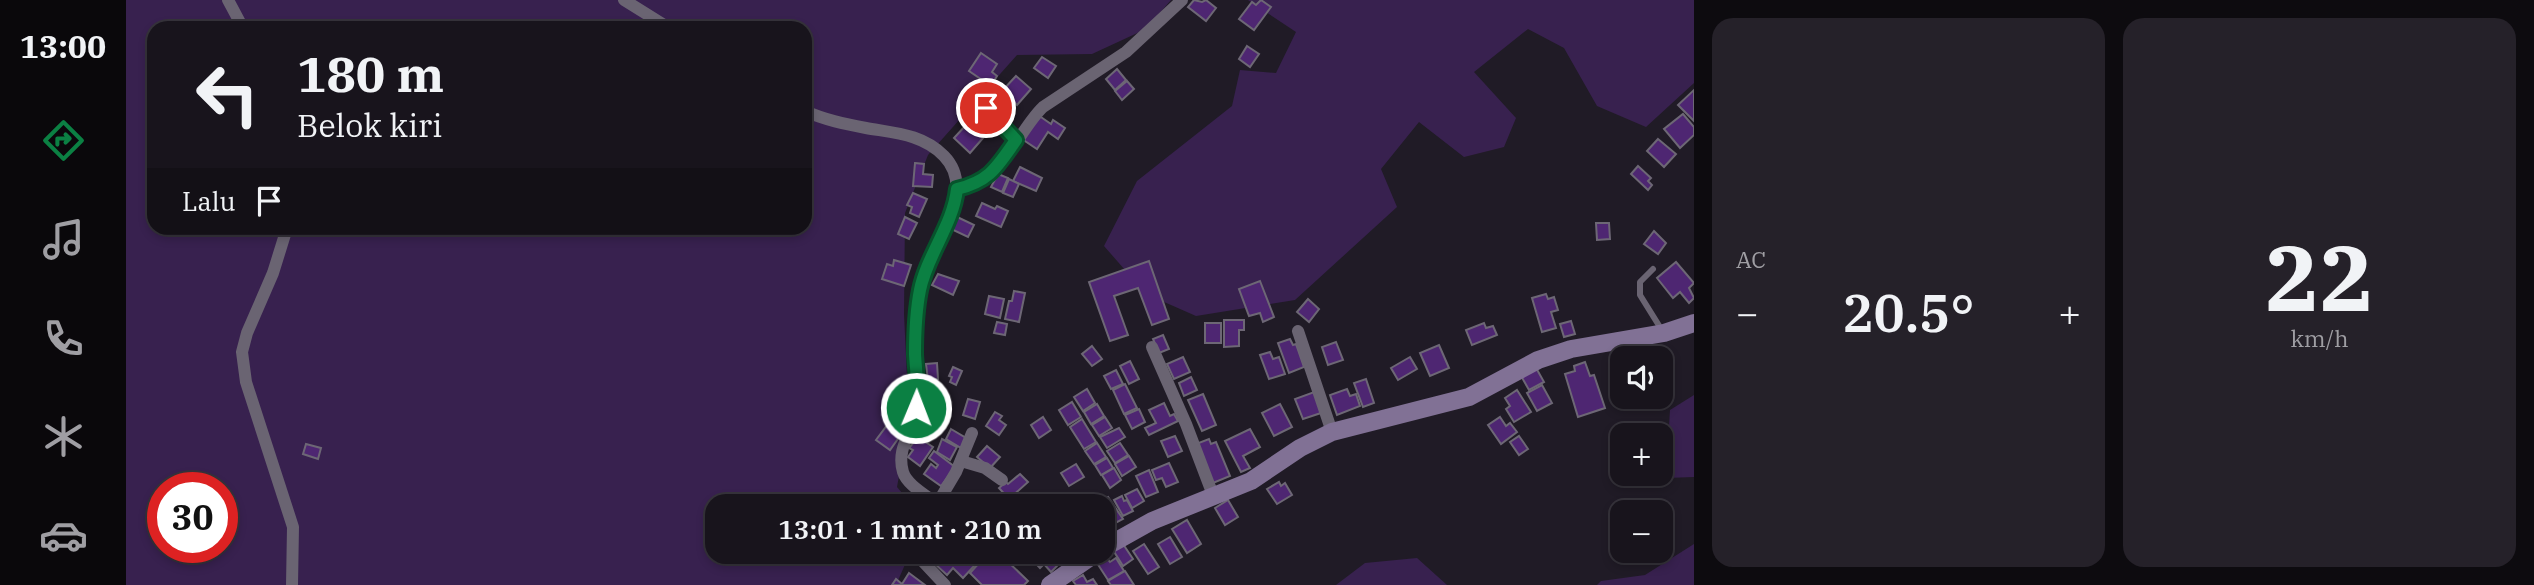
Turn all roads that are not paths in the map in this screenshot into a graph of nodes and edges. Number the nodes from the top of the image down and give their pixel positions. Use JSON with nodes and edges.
{"nodes":[{"id":1,"x":228,"y":0,"type":"edge"},
{"id":2,"x":624,"y":0,"type":"edge"},
{"id":3,"x":1182,"y":0,"type":"edge"},
{"id":4,"x":239,"y":21,"type":"edge"},
{"id":5,"x":656,"y":21,"type":"edge"},
{"id":6,"x":986,"y":108,"type":"dead end"},
{"id":7,"x":812,"y":113,"type":"edge"},
{"id":8,"x":1016,"y":140,"type":"junction"},
{"id":9,"x":957,"y":189,"type":"junction"},
{"id":10,"x":285,"y":235,"type":"edge"},
{"id":11,"x":1653,"y":269,"type":"dead end"},
{"id":12,"x":1694,"y":323,"type":"edge"},
{"id":13,"x":1298,"y":331,"type":"dead end"},
{"id":14,"x":1664,"y":333,"type":"junction"},
{"id":15,"x":1152,"y":347,"type":"dead end"},
{"id":16,"x":1332,"y":432,"type":"junction"},
{"id":17,"x":972,"y":433,"type":"dead end"},
{"id":18,"x":961,"y":461,"type":"junction"},
{"id":19,"x":1002,"y":480,"type":"dead end"},
{"id":20,"x":923,"y":494,"type":"edge"},
{"id":21,"x":942,"y":494,"type":"edge"},
{"id":22,"x":1213,"y":495,"type":"junction"},
{"id":23,"x":1115,"y":542,"type":"edge"},
{"id":24,"x":925,"y":564,"type":"edge"},
{"id":25,"x":1081,"y":564,"type":"edge"},
{"id":26,"x":292,"y":585,"type":"edge"},
{"id":27,"x":945,"y":585,"type":"edge"},
{"id":28,"x":1050,"y":585,"type":"edge"}],
"edges":[{"from":1,"to":4,"type":"street"},
{"from":2,"to":5,"type":"street"},
{"from":3,"to":8,"type":"street"},
{"from":6,"to":8,"type":"street"},
{"from":7,"to":9,"type":"street"},
{"from":8,"to":9,"type":"street"},
{"from":9,"to":20,"type":"street"},
{"from":10,"to":26,"type":"street"},
{"from":11,"to":14,"type":"lane"},
{"from":12,"to":14,"type":"street"},
{"from":13,"to":16,"type":"street"},
{"from":14,"to":16,"type":"street"},
{"from":15,"to":22,"type":"street"},
{"from":16,"to":22,"type":"street"},
{"from":17,"to":18,"type":"street"},
{"from":18,"to":19,"type":"street"},
{"from":18,"to":21,"type":"street"},
{"from":22,"to":23,"type":"street"},
{"from":24,"to":27,"type":"street"},
{"from":25,"to":28,"type":"street"}]}
